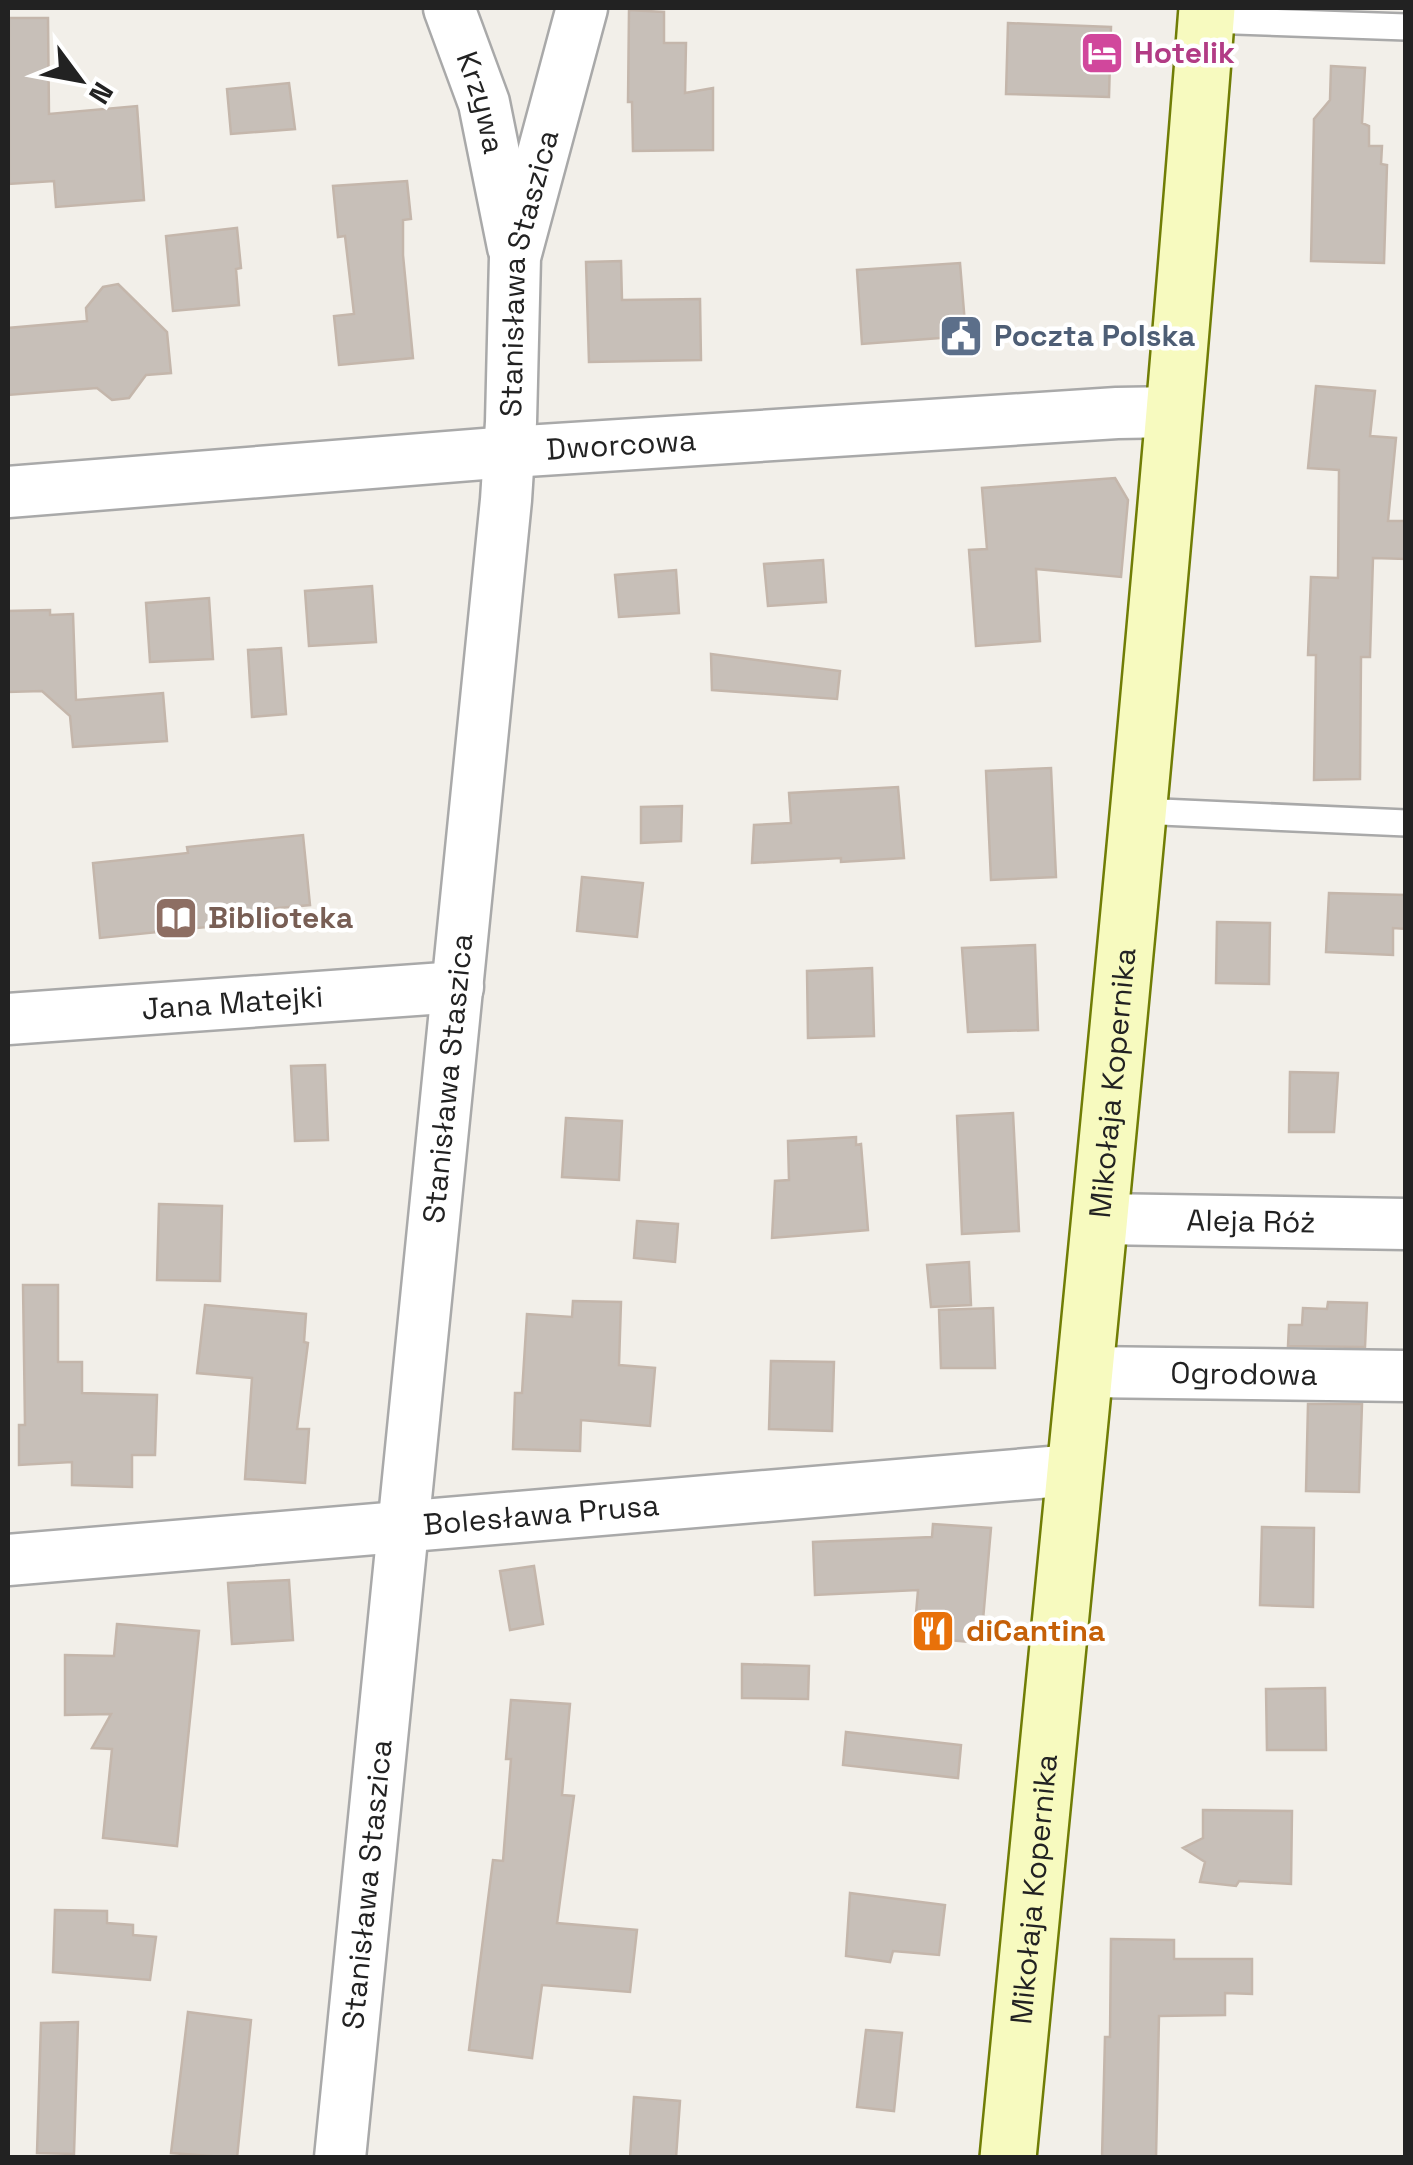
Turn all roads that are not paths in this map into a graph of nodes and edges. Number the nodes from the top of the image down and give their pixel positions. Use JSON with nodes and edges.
{"nodes":[{"id":1,"x":450,"y":8,"type":"edge"},
{"id":2,"x":582,"y":8,"type":"edge"},
{"id":3,"x":1207,"y":14,"type":"edge"},
{"id":4,"x":1406,"y":28,"type":"edge"},
{"id":5,"x":515,"y":257,"type":"junction"},
{"id":6,"x":1176,"y":412,"type":"junction"},
{"id":7,"x":510,"y":452,"type":"junction"},
{"id":8,"x":8,"y":492,"type":"edge"},
{"id":9,"x":1139,"y":811,"type":"junction"},
{"id":10,"x":1406,"y":823,"type":"edge"},
{"id":11,"x":458,"y":987,"type":"junction"},
{"id":12,"x":8,"y":1019,"type":"edge"},
{"id":13,"x":1100,"y":1219,"type":"junction"},
{"id":14,"x":1406,"y":1224,"type":"edge"},
{"id":15,"x":1084,"y":1372,"type":"junction"},
{"id":16,"x":1406,"y":1376,"type":"edge"},
{"id":17,"x":1074,"y":1470,"type":"junction"},
{"id":18,"x":402,"y":1526,"type":"junction"},
{"id":19,"x":8,"y":1560,"type":"edge"},
{"id":20,"x":340,"y":2158,"type":"edge"},
{"id":21,"x":1008,"y":2158,"type":"edge"}],
"edges":[{"from":1,"to":5,"type":"street","name":"Krzywa"},
{"from":2,"to":5,"type":"street","name":"Stanisława Staszica"},
{"from":3,"to":4,"type":"lane"},
{"from":3,"to":6,"type":"street","name":"Mikołaja Kopernika"},
{"from":5,"to":7,"type":"street","name":"Stanisława Staszica"},
{"from":6,"to":7,"type":"street","name":"Dworcowa"},
{"from":6,"to":9,"type":"street","name":"Mikołaja Kopernika"},
{"from":7,"to":8,"type":"street","name":"Dworcowa"},
{"from":7,"to":11,"type":"street","name":"Stanisława Staszica"},
{"from":9,"to":10,"type":"lane"},
{"from":9,"to":13,"type":"street","name":"Mikołaja Kopernika"},
{"from":11,"to":12,"type":"street","name":"Jana Matejki"},
{"from":11,"to":18,"type":"street","name":"Stanisława Staszica"},
{"from":13,"to":14,"type":"street","name":"Aleja Róż"},
{"from":13,"to":15,"type":"street","name":"Mikołaja Kopernika"},
{"from":15,"to":16,"type":"street","name":"Ogrodowa"},
{"from":15,"to":17,"type":"street","name":"Mikołaja Kopernika"},
{"from":17,"to":18,"type":"street","name":"Bolesława Prusa"},
{"from":17,"to":21,"type":"street","name":"Mikołaja Kopernika"},
{"from":18,"to":19,"type":"street","name":"Bolesława Prusa"},
{"from":18,"to":20,"type":"street","name":"Stanisława Staszica"}]}
